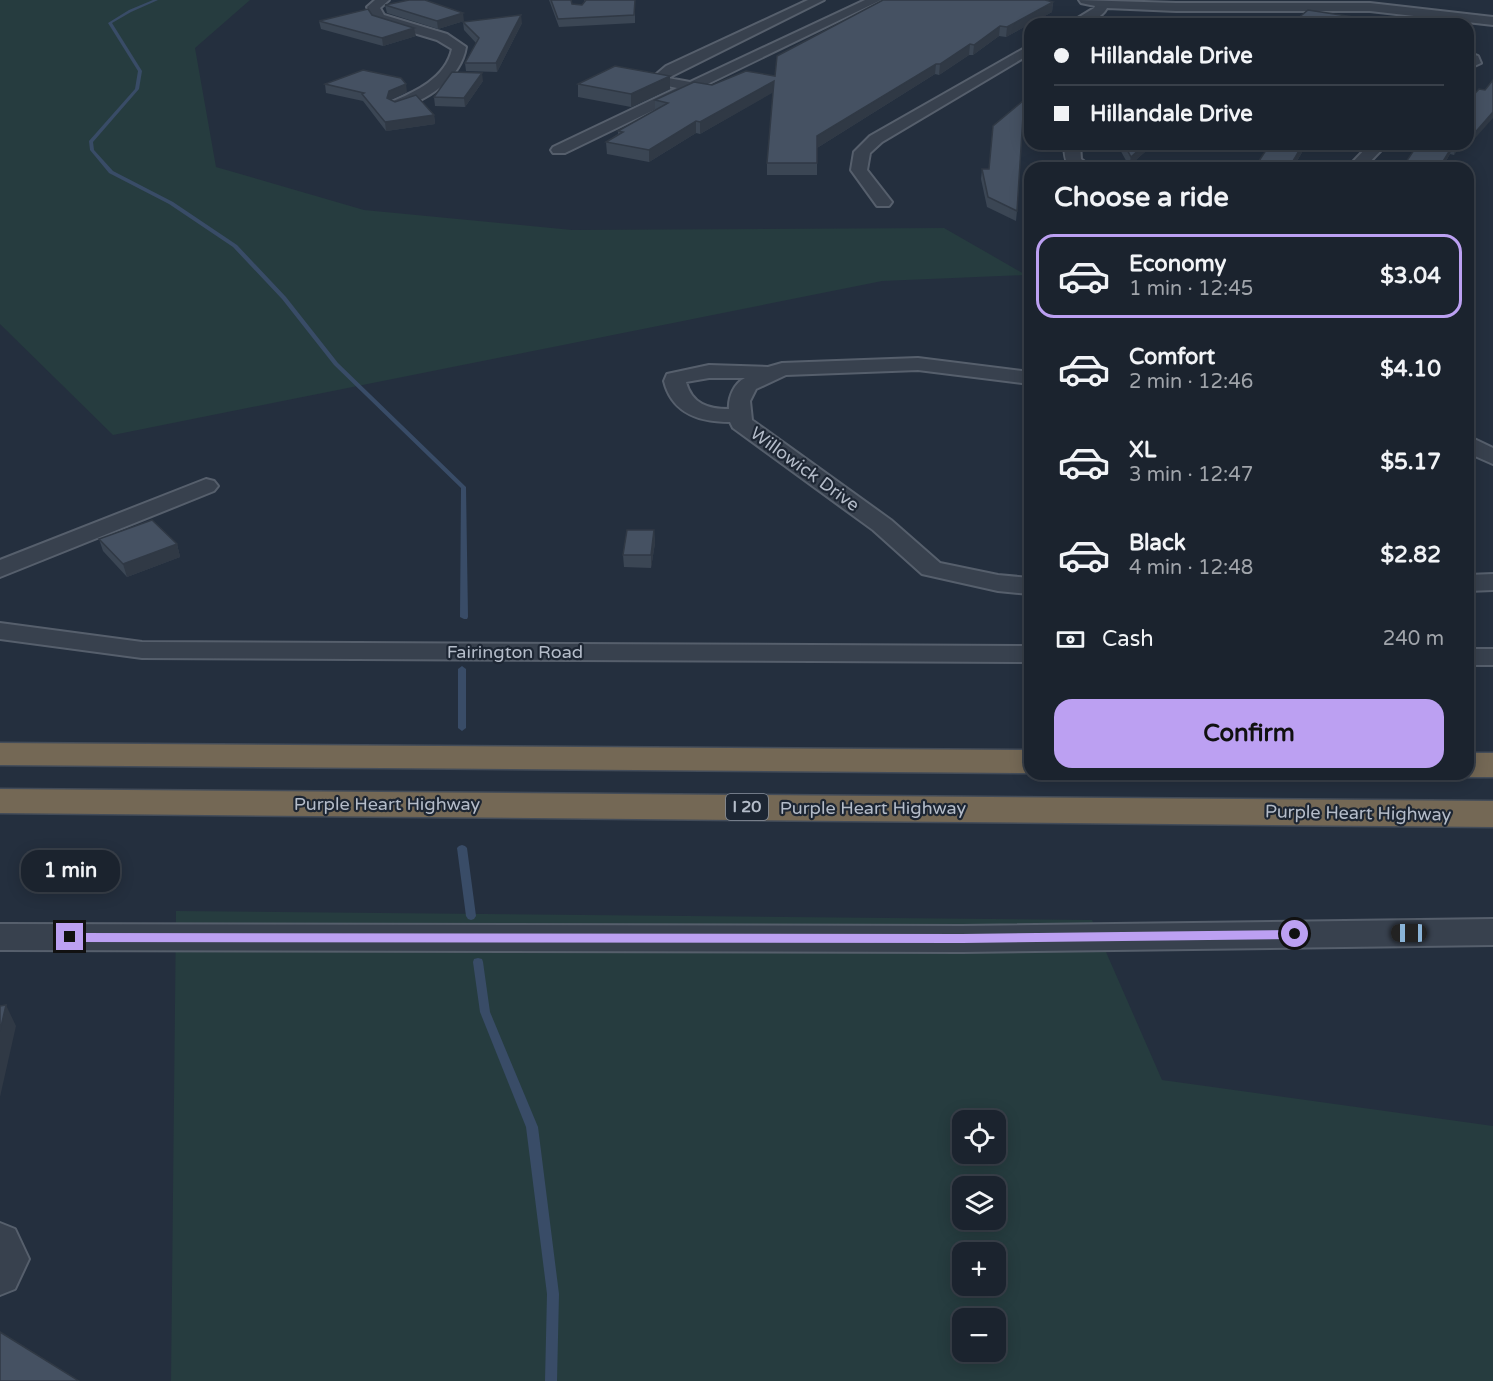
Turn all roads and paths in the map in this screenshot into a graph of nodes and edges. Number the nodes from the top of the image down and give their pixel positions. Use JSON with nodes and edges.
{"nodes":[{"id":1,"x":383,"y":0,"type":"edge"},
{"id":2,"x":818,"y":0,"type":"edge"},
{"id":3,"x":875,"y":0,"type":"edge"},
{"id":4,"x":1085,"y":0,"type":"edge"},
{"id":5,"x":1374,"y":0,"type":"edge"},
{"id":6,"x":1105,"y":2,"type":"edge"},
{"id":7,"x":1242,"y":3,"type":"edge"},
{"id":8,"x":1493,"y":12,"type":"edge"},
{"id":9,"x":1086,"y":18,"type":"edge"},
{"id":10,"x":1253,"y":18,"type":"edge"},
{"id":11,"x":1467,"y":18,"type":"edge"},
{"id":12,"x":1474,"y":19,"type":"edge"},
{"id":13,"x":1493,"y":21,"type":"edge"},
{"id":14,"x":1024,"y":53,"type":"edge"},
{"id":15,"x":691,"y":87,"type":"junction"},
{"id":16,"x":396,"y":105,"type":"edge"},
{"id":17,"x":559,"y":150,"type":"dead end"},
{"id":18,"x":1373,"y":150,"type":"edge"},
{"id":19,"x":1362,"y":162,"type":"edge"},
{"id":20,"x":883,"y":202,"type":"dead end"},
{"id":21,"x":771,"y":374,"type":"junction"},
{"id":22,"x":1024,"y":377,"type":"edge"},
{"id":23,"x":740,"y":415,"type":"junction"},
{"id":24,"x":1474,"y":446,"type":"edge"},
{"id":25,"x":1493,"y":457,"type":"edge"},
{"id":26,"x":206,"y":486,"type":"dead end"},
{"id":27,"x":0,"y":569,"type":"edge"},
{"id":28,"x":1493,"y":582,"type":"edge"},
{"id":29,"x":1474,"y":583,"type":"edge"},
{"id":30,"x":1024,"y":585,"type":"edge"},
{"id":31,"x":0,"y":631,"type":"edge"},
{"id":32,"x":1024,"y":654,"type":"edge"},
{"id":33,"x":1474,"y":657,"type":"edge"},
{"id":34,"x":1493,"y":657,"type":"edge"},
{"id":35,"x":0,"y":754,"type":"edge"},
{"id":36,"x":1024,"y":762,"type":"edge"},
{"id":37,"x":1474,"y":765,"type":"edge"},
{"id":38,"x":1493,"y":765,"type":"edge"},
{"id":39,"x":0,"y":801,"type":"edge"},
{"id":40,"x":1493,"y":814,"type":"edge"},
{"id":41,"x":1493,"y":932,"type":"edge"},
{"id":42,"x":0,"y":937,"type":"edge"},
{"id":43,"x":0,"y":1242,"type":"edge"},
{"id":44,"x":0,"y":1275,"type":"edge"}],
"edges":[{"from":1,"to":16,"type":"street"},
{"from":2,"to":15,"type":"street"},
{"from":3,"to":15,"type":"street"},
{"from":4,"to":6,"type":"street"},
{"from":5,"to":8,"type":"street"},
{"from":6,"to":7,"type":"street"},
{"from":6,"to":9,"type":"street"},
{"from":7,"to":10,"type":"street"},
{"from":7,"to":11,"type":"street"},
{"from":12,"to":13,"type":"street"},
{"from":14,"to":20,"type":"street"},
{"from":15,"to":17,"type":"street"},
{"from":18,"to":19,"type":"street"},
{"from":21,"to":22,"type":"street","name":"Willowick Drive"},
{"from":21,"to":23,"type":"street","name":"Willowick Drive"},
{"from":21,"to":23,"type":"street"},
{"from":23,"to":30,"type":"street","name":"Willowick Drive"},
{"from":24,"to":25,"type":"street"},
{"from":26,"to":27,"type":"street"},
{"from":28,"to":29,"type":"street"},
{"from":31,"to":32,"type":"street","name":"Fairington Road"},
{"from":33,"to":34,"type":"street"},
{"from":35,"to":36,"type":"highway"},
{"from":37,"to":38,"type":"highway"},
{"from":39,"to":40,"type":"highway","name":"Purple Heart Highway","number":"I 20"},
{"from":41,"to":42,"type":"street"},
{"from":43,"to":44,"type":"street"}]}
